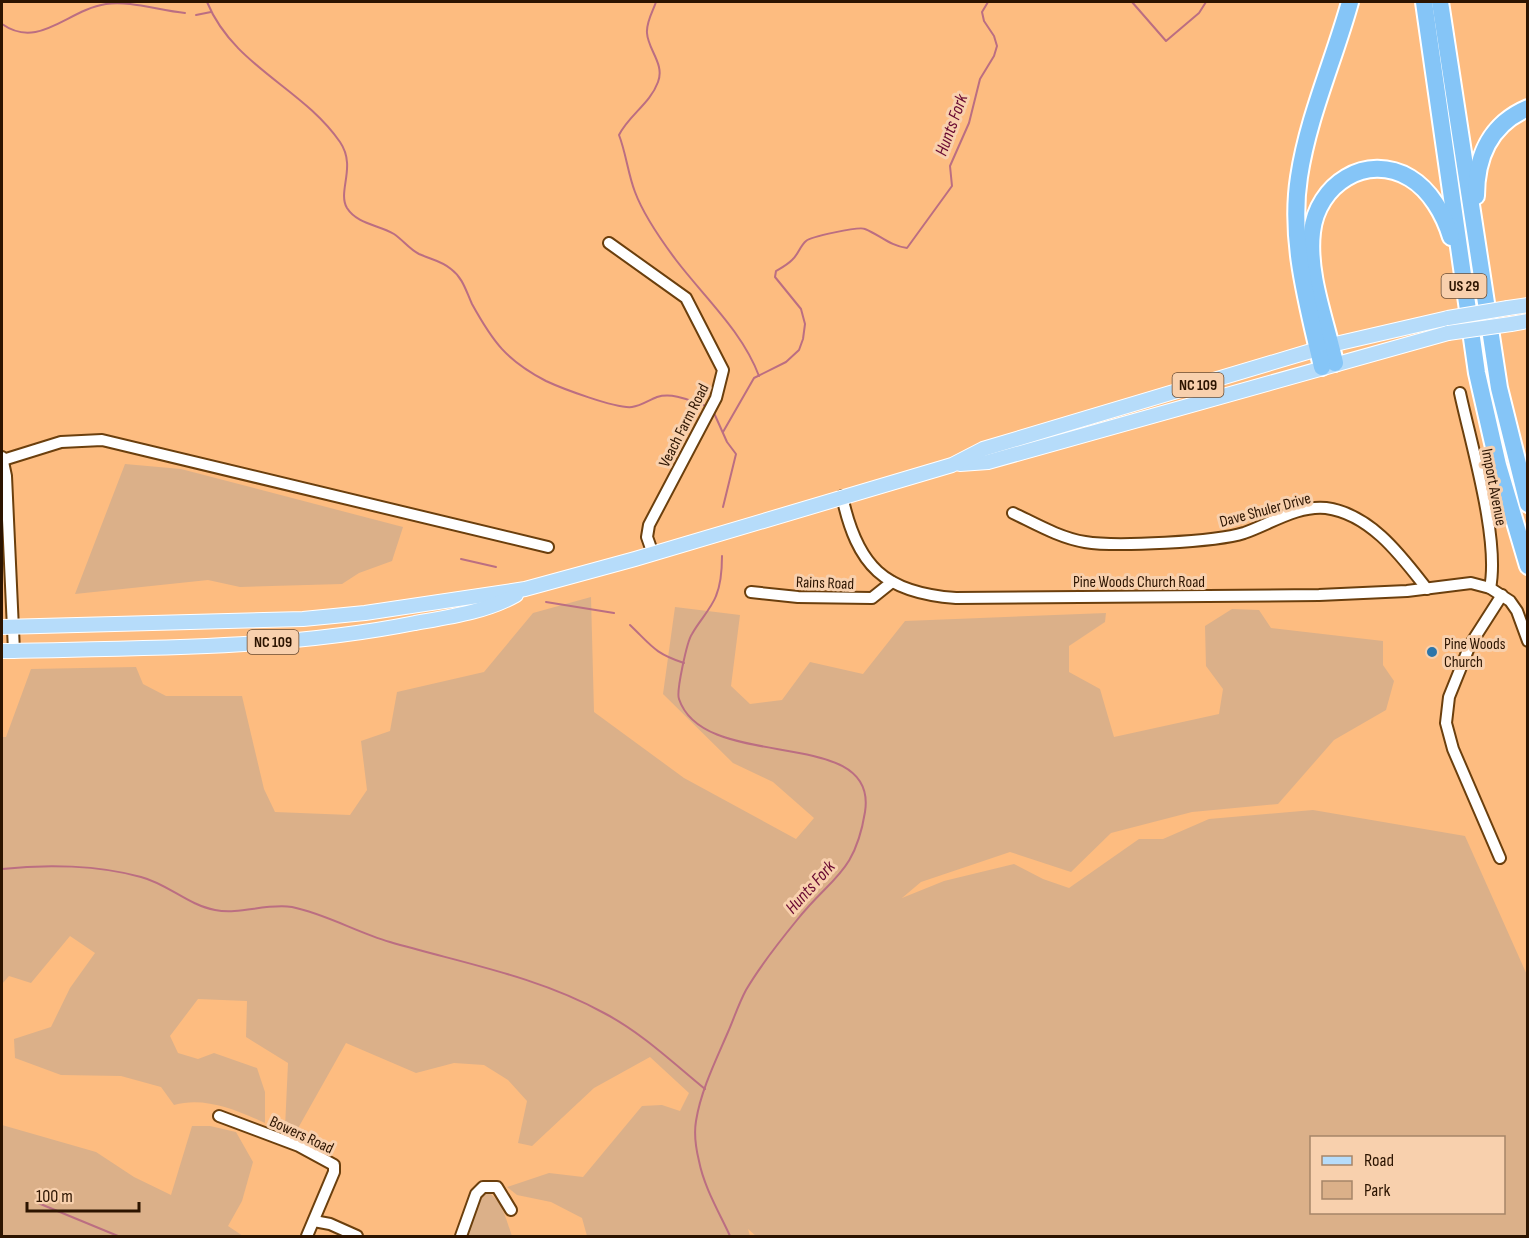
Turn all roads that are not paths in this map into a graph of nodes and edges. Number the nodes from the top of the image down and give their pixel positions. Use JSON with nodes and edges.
{"nodes":[{"id":1,"x":1350,"y":2,"type":"edge"},
{"id":2,"x":1424,"y":2,"type":"edge"},
{"id":3,"x":1440,"y":2,"type":"edge"},
{"id":4,"x":1527,"y":108,"type":"edge"},
{"id":5,"x":1476,"y":242,"type":"junction"},
{"id":6,"x":609,"y":243,"type":"dead end"},
{"id":7,"x":1462,"y":273,"type":"junction"},
{"id":8,"x":1527,"y":305,"type":"edge"},
{"id":9,"x":1527,"y":321,"type":"edge"},
{"id":10,"x":1324,"y":347,"type":"junction"},
{"id":11,"x":1328,"y":365,"type":"junction"},
{"id":12,"x":1460,"y":393,"type":"dead end"},
{"id":13,"x":2,"y":459,"type":"edge"},
{"id":14,"x":952,"y":465,"type":"junction"},
{"id":15,"x":842,"y":496,"type":"junction"},
{"id":16,"x":1527,"y":504,"type":"edge"},
{"id":17,"x":1013,"y":513,"type":"dead end"},
{"id":18,"x":548,"y":546,"type":"dead end"},
{"id":19,"x":653,"y":554,"type":"junction"},
{"id":20,"x":1527,"y":566,"type":"edge"},
{"id":21,"x":892,"y":582,"type":"junction"},
{"id":22,"x":1490,"y":588,"type":"junction"},
{"id":23,"x":525,"y":589,"type":"junction"},
{"id":24,"x":1427,"y":589,"type":"junction"},
{"id":25,"x":751,"y":592,"type":"dead end"},
{"id":26,"x":1502,"y":595,"type":"junction"},
{"id":27,"x":8,"y":627,"type":"edge"},
{"id":28,"x":1527,"y":641,"type":"edge"},
{"id":29,"x":8,"y":651,"type":"edge"},
{"id":30,"x":1500,"y":858,"type":"dead end"},
{"id":31,"x":219,"y":1116,"type":"dead end"},
{"id":32,"x":511,"y":1210,"type":"dead end"},
{"id":33,"x":314,"y":1221,"type":"junction"},
{"id":34,"x":307,"y":1236,"type":"edge"},
{"id":35,"x":357,"y":1236,"type":"edge"},
{"id":36,"x":461,"y":1236,"type":"edge"}],
"edges":[{"from":1,"to":10,"type":"highway"},
{"from":2,"to":7,"type":"highway","number":"US 29"},
{"from":3,"to":5,"type":"highway","number":"US 29"},
{"from":4,"to":5,"type":"highway"},
{"from":5,"to":16,"type":"highway","number":"US 29"},
{"from":6,"to":19,"type":"street","name":"Veach Farm Road"},
{"from":7,"to":10,"type":"highway"},
{"from":7,"to":20,"type":"highway","number":"US 29"},
{"from":8,"to":10,"type":"main road","number":"NC 109","bridge":true},
{"from":9,"to":11,"type":"main road","number":"NC 109","bridge":true},
{"from":10,"to":11,"type":"highway"},
{"from":10,"to":14,"type":"main road","number":"NC 109"},
{"from":11,"to":14,"type":"main road","number":"NC 109"},
{"from":12,"to":22,"type":"street","name":"Import Avenue"},
{"from":13,"to":18,"type":"street"},
{"from":13,"to":27,"type":"street"},
{"from":14,"to":15,"type":"main road","number":"NC 109"},
{"from":15,"to":19,"type":"main road","number":"NC 109"},
{"from":15,"to":21,"type":"street","name":"Pine Woods Church Road"},
{"from":17,"to":24,"type":"street","name":"Dave Shuler Drive"},
{"from":19,"to":23,"type":"main road","number":"NC 109"},
{"from":21,"to":24,"type":"street","name":"Pine Woods Church Road"},
{"from":21,"to":25,"type":"street","name":"Rains Road"},
{"from":22,"to":24,"type":"street","name":"Pine Woods Church Road"},
{"from":22,"to":26,"type":"street"},
{"from":23,"to":27,"type":"main road","number":"NC 109"},
{"from":23,"to":29,"type":"main road","number":"NC 109"},
{"from":26,"to":28,"type":"street"},
{"from":26,"to":30,"type":"street"},
{"from":27,"to":29,"type":"street"},
{"from":31,"to":33,"type":"street","name":"Bowers Road"},
{"from":32,"to":36,"type":"street"},
{"from":33,"to":34,"type":"street","name":"Bowers Road"},
{"from":33,"to":35,"type":"street"}]}
